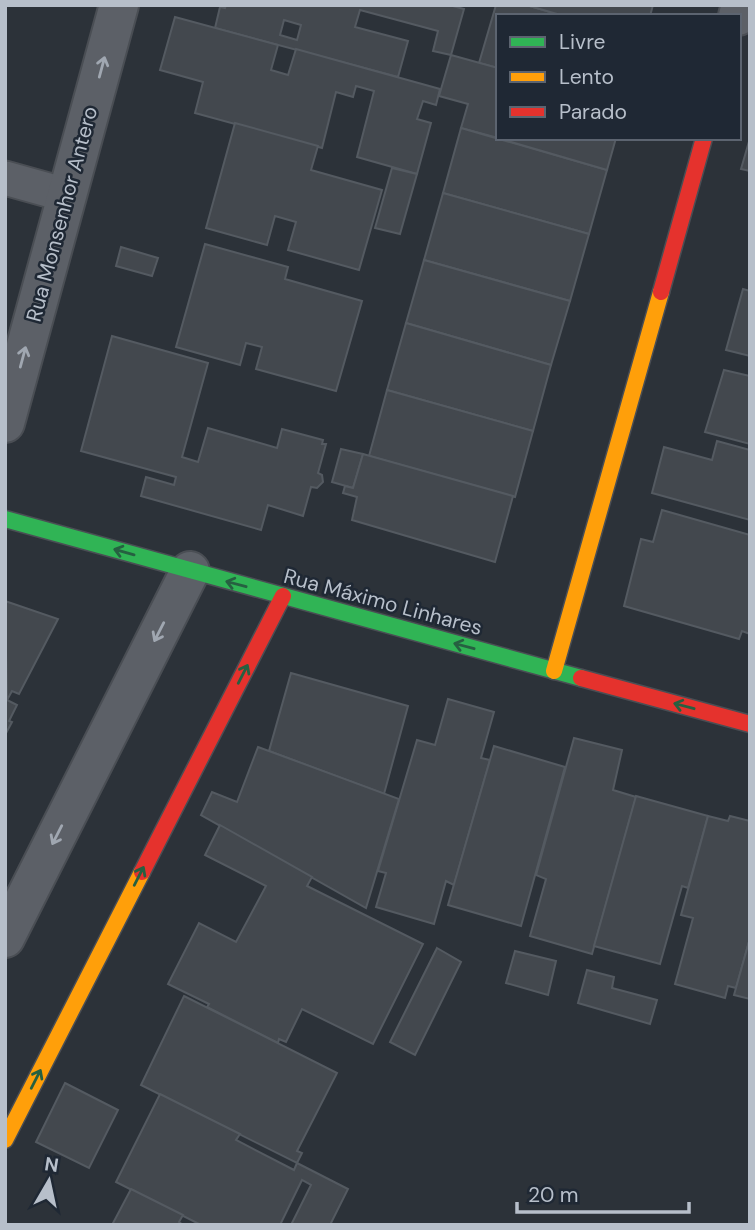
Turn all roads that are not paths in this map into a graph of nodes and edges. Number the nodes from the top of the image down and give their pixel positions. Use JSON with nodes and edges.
{"nodes":[{"id":1,"x":119,"y":5,"type":"edge"},
{"id":2,"x":703,"y":140,"type":"edge"},
{"id":3,"x":5,"y":178,"type":"edge"},
{"id":4,"x":66,"y":195,"type":"junction"},
{"id":5,"x":5,"y":423,"type":"edge"},
{"id":6,"x":5,"y":519,"type":"edge"},
{"id":7,"x":190,"y":571,"type":"junction"},
{"id":8,"x":283,"y":596,"type":"junction"},
{"id":9,"x":554,"y":671,"type":"junction"},
{"id":10,"x":750,"y":724,"type":"edge"},
{"id":11,"x":5,"y":938,"type":"edge"},
{"id":12,"x":5,"y":1140,"type":"edge"}],
"edges":[{"from":4,"to":1,"type":"street","name":"Rua Monsenhor Antero","one_way":true},
{"from":2,"to":9,"type":"street"},
{"from":3,"to":4,"type":"lane"},
{"from":5,"to":4,"type":"street","name":"Rua Monsenhor Antero","one_way":true},
{"from":7,"to":6,"type":"street","name":"Rua Máximo Linhares","one_way":true},
{"from":8,"to":7,"type":"street","name":"Rua Máximo Linhares","one_way":true},
{"from":7,"to":11,"type":"street","one_way":true},
{"from":9,"to":8,"type":"street","name":"Rua Máximo Linhares","one_way":true},
{"from":12,"to":8,"type":"street","one_way":true},
{"from":10,"to":9,"type":"street","name":"Rua Máximo Linhares","one_way":true}]}
